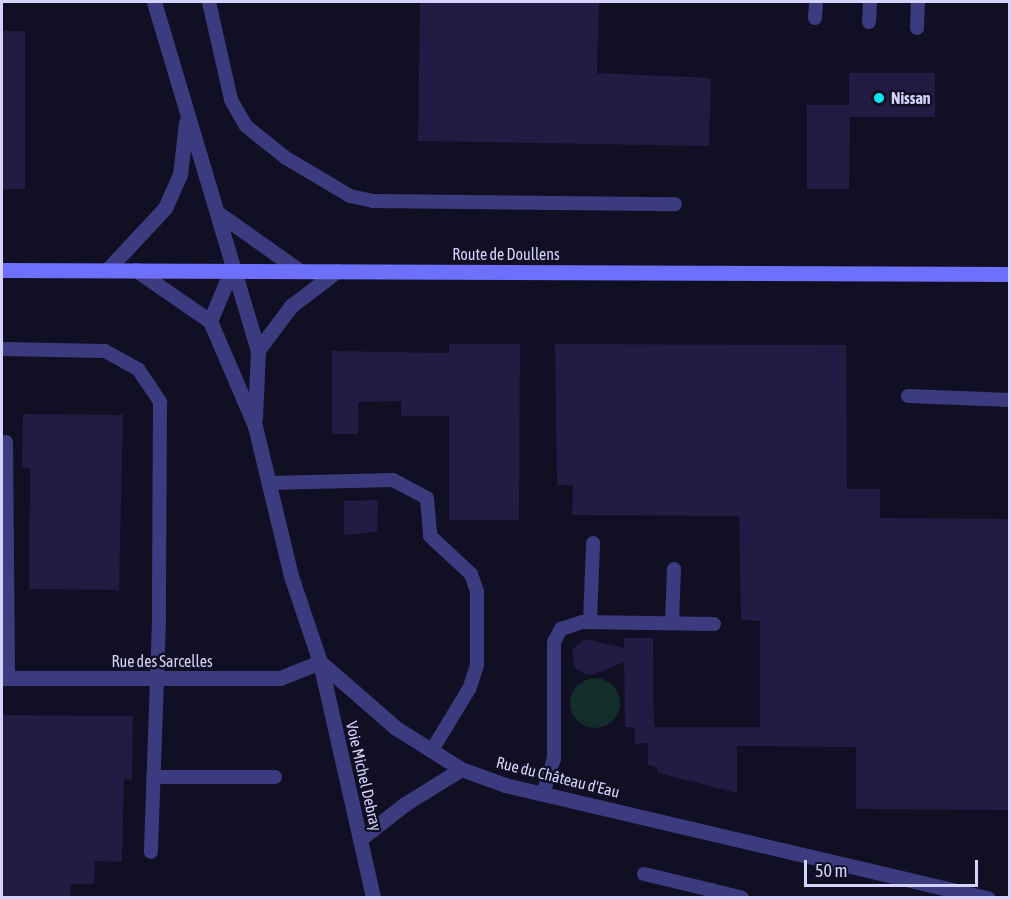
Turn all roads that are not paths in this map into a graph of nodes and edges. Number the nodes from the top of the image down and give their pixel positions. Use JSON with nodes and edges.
{"nodes":[{"id":1,"x":154,"y":2,"type":"edge"},
{"id":2,"x":209,"y":2,"type":"edge"},
{"id":3,"x":816,"y":2,"type":"edge"},
{"id":4,"x":870,"y":2,"type":"edge"},
{"id":5,"x":918,"y":2,"type":"edge"},
{"id":6,"x":815,"y":18,"type":"dead end"},
{"id":7,"x":869,"y":21,"type":"dead end"},
{"id":8,"x":917,"y":28,"type":"dead end"},
{"id":9,"x":187,"y":116,"type":"junction"},
{"id":10,"x":675,"y":204,"type":"dead end"},
{"id":11,"x":218,"y":213,"type":"junction"},
{"id":12,"x":2,"y":270,"type":"edge"},
{"id":13,"x":107,"y":270,"type":"junction"},
{"id":14,"x":136,"y":270,"type":"junction"},
{"id":15,"x":231,"y":271,"type":"junction"},
{"id":16,"x":300,"y":271,"type":"junction"},
{"id":17,"x":337,"y":271,"type":"junction"},
{"id":18,"x":1010,"y":274,"type":"edge"},
{"id":19,"x":210,"y":321,"type":"junction"},
{"id":20,"x":2,"y":349,"type":"edge"},
{"id":21,"x":258,"y":350,"type":"junction"},
{"id":22,"x":908,"y":396,"type":"dead end"},
{"id":23,"x":1010,"y":400,"type":"edge"},
{"id":24,"x":255,"y":426,"type":"junction"},
{"id":25,"x":6,"y":442,"type":"dead end"},
{"id":26,"x":269,"y":483,"type":"junction"},
{"id":27,"x":593,"y":543,"type":"dead end"},
{"id":28,"x":674,"y":569,"type":"dead end"},
{"id":29,"x":590,"y":622,"type":"junction"},
{"id":30,"x":672,"y":623,"type":"junction"},
{"id":31,"x":714,"y":624,"type":"dead end"},
{"id":32,"x":320,"y":662,"type":"junction"},
{"id":33,"x":4,"y":678,"type":"edge"},
{"id":34,"x":155,"y":679,"type":"junction"},
{"id":35,"x":432,"y":750,"type":"junction"},
{"id":36,"x":461,"y":769,"type":"junction"},
{"id":37,"x":153,"y":777,"type":"junction"},
{"id":38,"x":275,"y":777,"type":"dead end"},
{"id":39,"x":543,"y":794,"type":"junction"},
{"id":40,"x":360,"y":840,"type":"junction"},
{"id":41,"x":151,"y":852,"type":"dead end"},
{"id":42,"x":644,"y":874,"type":"dead end"},
{"id":43,"x":711,"y":894,"type":"edge"},
{"id":44,"x":374,"y":897,"type":"edge"},
{"id":45,"x":742,"y":897,"type":"edge"},
{"id":46,"x":988,"y":897,"type":"edge"}],
"edges":[{"from":1,"to":9,"type":"street"},
{"from":2,"to":10,"type":"lane"},
{"from":3,"to":6,"type":"lane"},
{"from":4,"to":7,"type":"lane"},
{"from":5,"to":8,"type":"lane"},
{"from":9,"to":11,"type":"street"},
{"from":9,"to":13,"type":"street"},
{"from":11,"to":15,"type":"street"},
{"from":11,"to":16,"type":"street"},
{"from":12,"to":13,"type":"street","name":"Route de Doullens"},
{"from":13,"to":14,"type":"street","name":"Route de Doullens"},
{"from":14,"to":15,"type":"street","name":"Route de Doullens"},
{"from":14,"to":19,"type":"street"},
{"from":15,"to":16,"type":"street","name":"Route de Doullens"},
{"from":15,"to":19,"type":"street"},
{"from":15,"to":21,"type":"street"},
{"from":16,"to":17,"type":"street","name":"Route de Doullens"},
{"from":17,"to":18,"type":"street","name":"Route de Doullens"},
{"from":17,"to":21,"type":"street"},
{"from":19,"to":24,"type":"street"},
{"from":20,"to":34,"type":"lane"},
{"from":21,"to":24,"type":"street"},
{"from":22,"to":23,"type":"lane"},
{"from":24,"to":26,"type":"street"},
{"from":25,"to":33,"type":"lane"},
{"from":26,"to":32,"type":"street"},
{"from":26,"to":35,"type":"lane"},
{"from":27,"to":29,"type":"lane"},
{"from":28,"to":30,"type":"lane"},
{"from":29,"to":30,"type":"lane"},
{"from":29,"to":39,"type":"lane"},
{"from":30,"to":31,"type":"lane"},
{"from":32,"to":34,"type":"street","name":"Rue des Sarcelles"},
{"from":32,"to":35,"type":"street","name":"Rue du Château d'Eau"},
{"from":32,"to":40,"type":"street","name":"Voie Michel Debray"},
{"from":33,"to":34,"type":"street","name":"Rue des Sarcelles"},
{"from":34,"to":37,"type":"lane"},
{"from":35,"to":36,"type":"street","name":"Rue du Château d'Eau"},
{"from":36,"to":39,"type":"street","name":"Rue du Château d'Eau"},
{"from":36,"to":40,"type":"street"},
{"from":37,"to":38,"type":"lane"},
{"from":37,"to":41,"type":"lane"},
{"from":39,"to":46,"type":"street","name":"Rue du Château d'Eau"},
{"from":40,"to":44,"type":"street","name":"Voie Michel Debray"},
{"from":42,"to":43,"type":"lane"},
{"from":43,"to":45,"type":"lane"}]}
